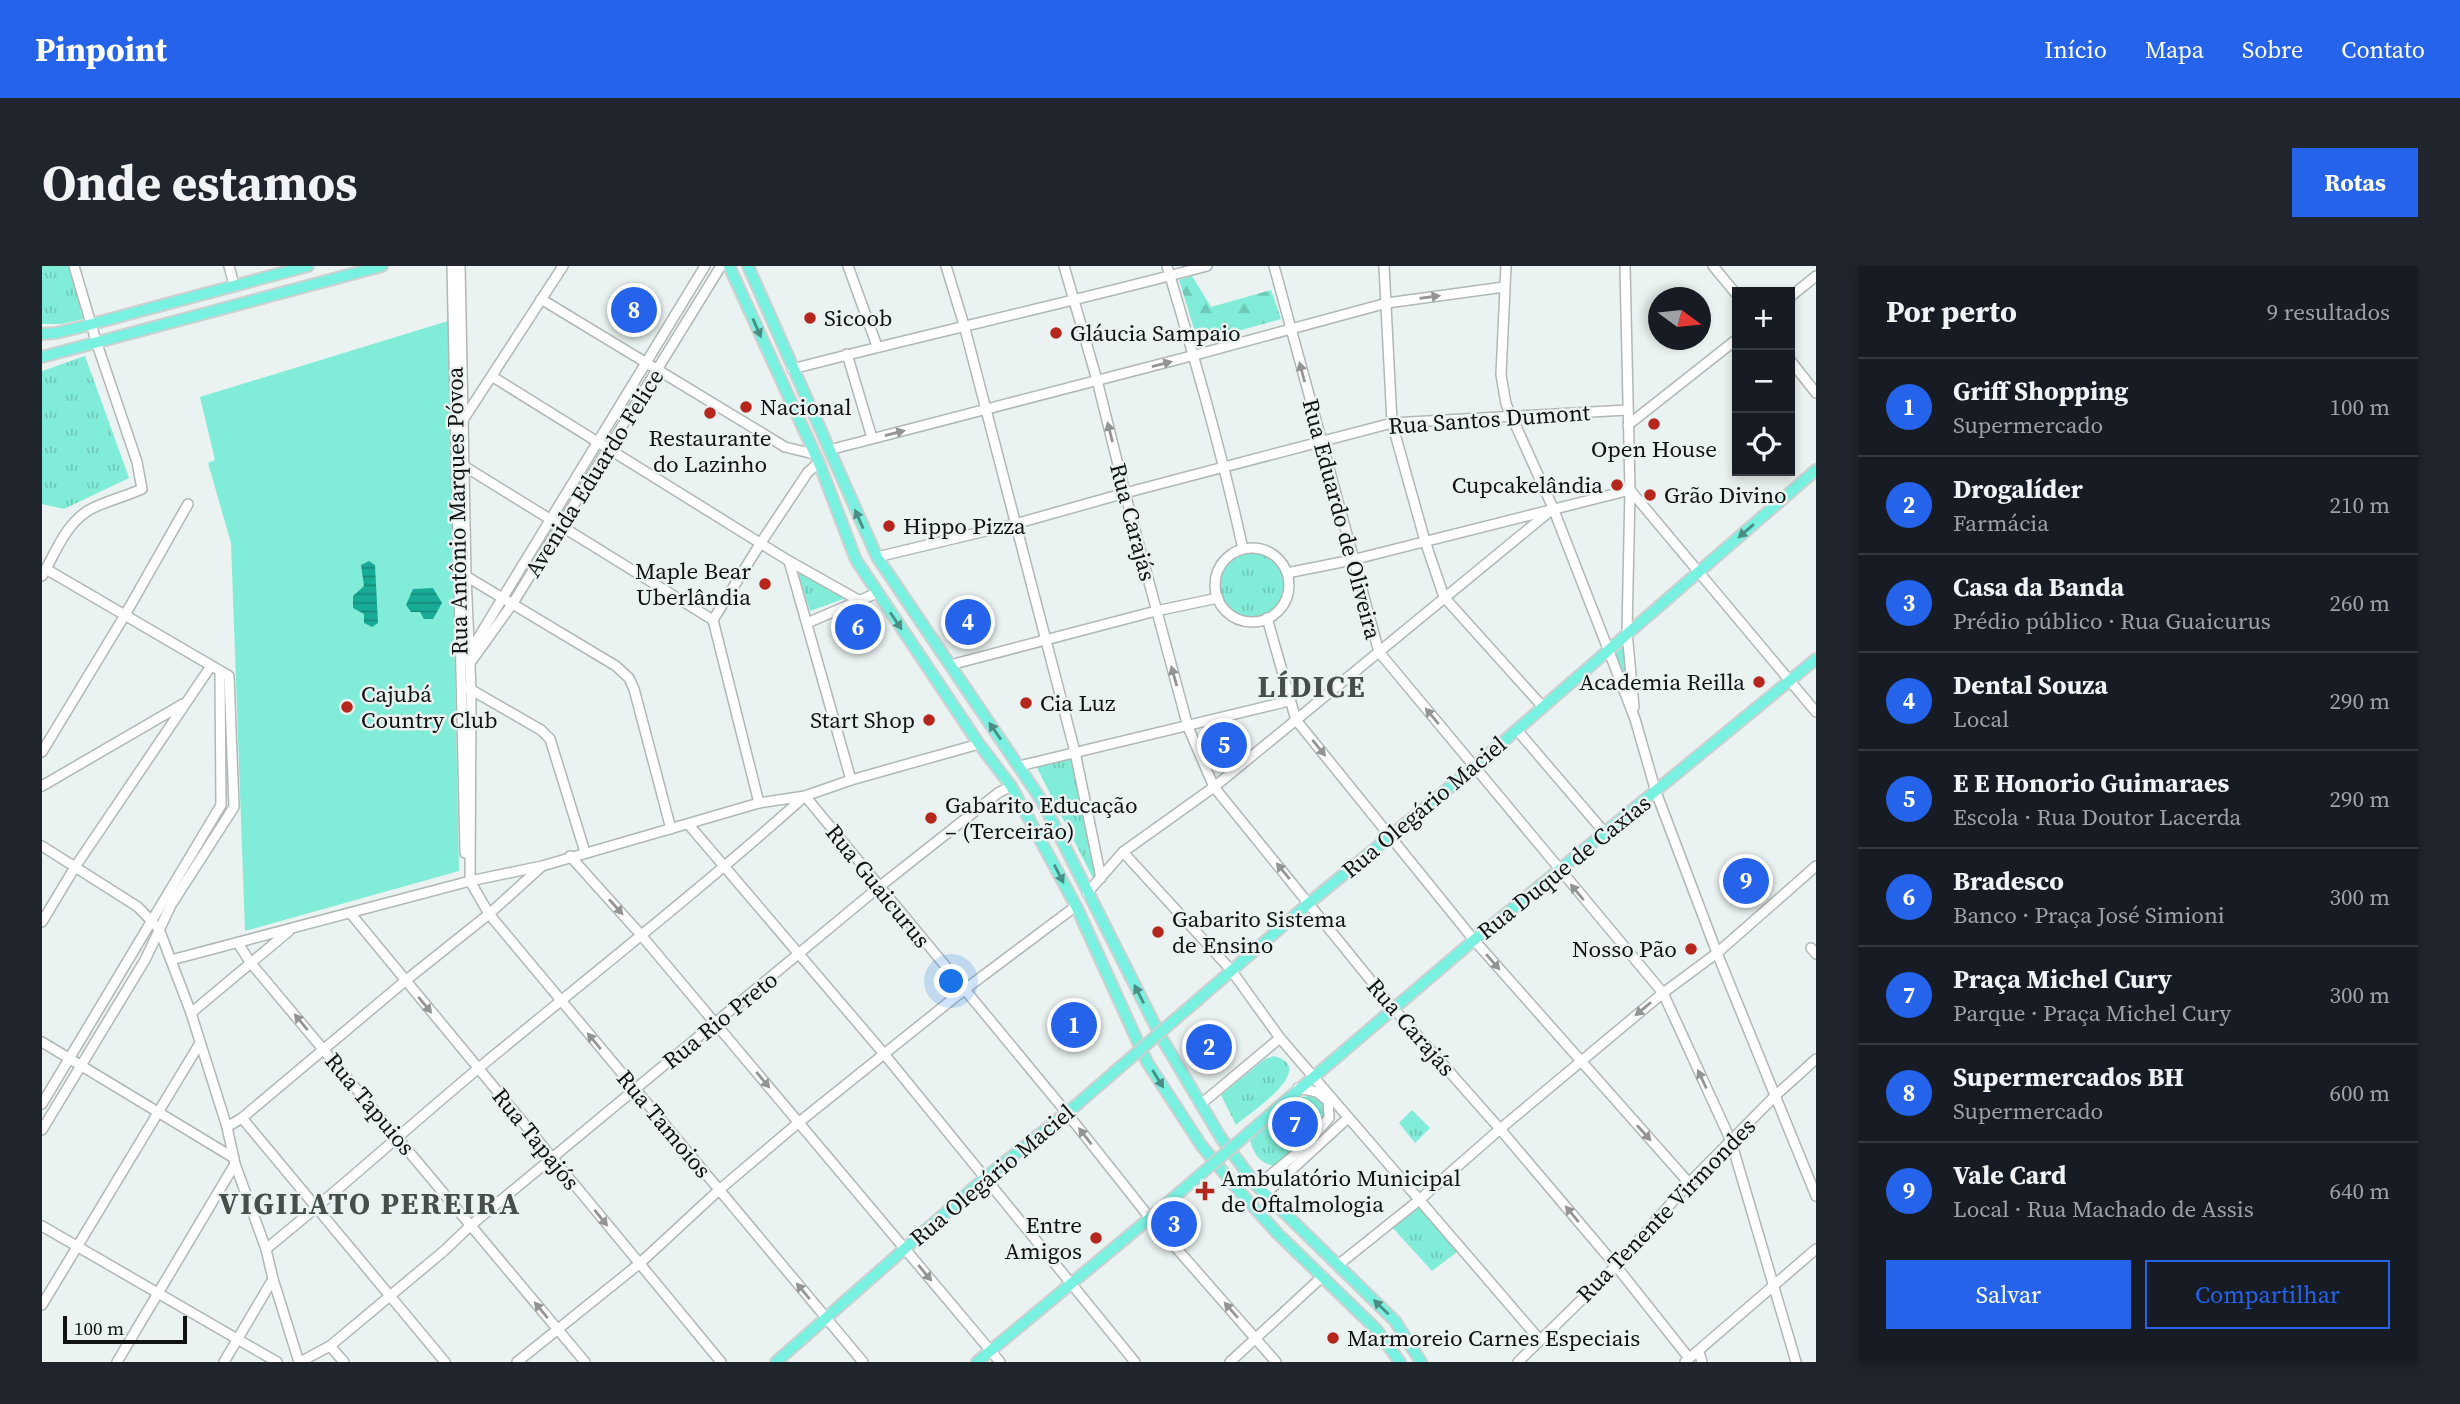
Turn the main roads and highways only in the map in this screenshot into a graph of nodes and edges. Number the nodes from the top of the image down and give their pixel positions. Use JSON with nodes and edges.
{"nodes":[{"id":1,"x":308,"y":266,"type":"edge"},
{"id":2,"x":382,"y":266,"type":"edge"},
{"id":3,"x":729,"y":266,"type":"edge"},
{"id":4,"x":748,"y":266,"type":"edge"},
{"id":5,"x":42,"y":334,"type":"edge"},
{"id":6,"x":42,"y":357,"type":"edge"},
{"id":7,"x":1816,"y":470,"type":"edge"},
{"id":8,"x":1816,"y":659,"type":"edge"},
{"id":9,"x":776,"y":1362,"type":"edge"},
{"id":10,"x":977,"y":1362,"type":"edge"},
{"id":11,"x":1399,"y":1362,"type":"edge"},
{"id":12,"x":1421,"y":1362,"type":"edge"}],
"edges":[{"from":1,"to":5,"type":"main road"},
{"from":2,"to":6,"type":"main road"},
{"from":3,"to":11,"type":"main road","one_way":true},
{"from":12,"to":4,"type":"main road","one_way":true},
{"from":7,"to":9,"type":"main road","name":"Rua Olegário Maciel","one_way":true,"bridge":true},
{"from":8,"to":10,"type":"main road","name":"Rua Duque de Caxias","bridge":true}]}
